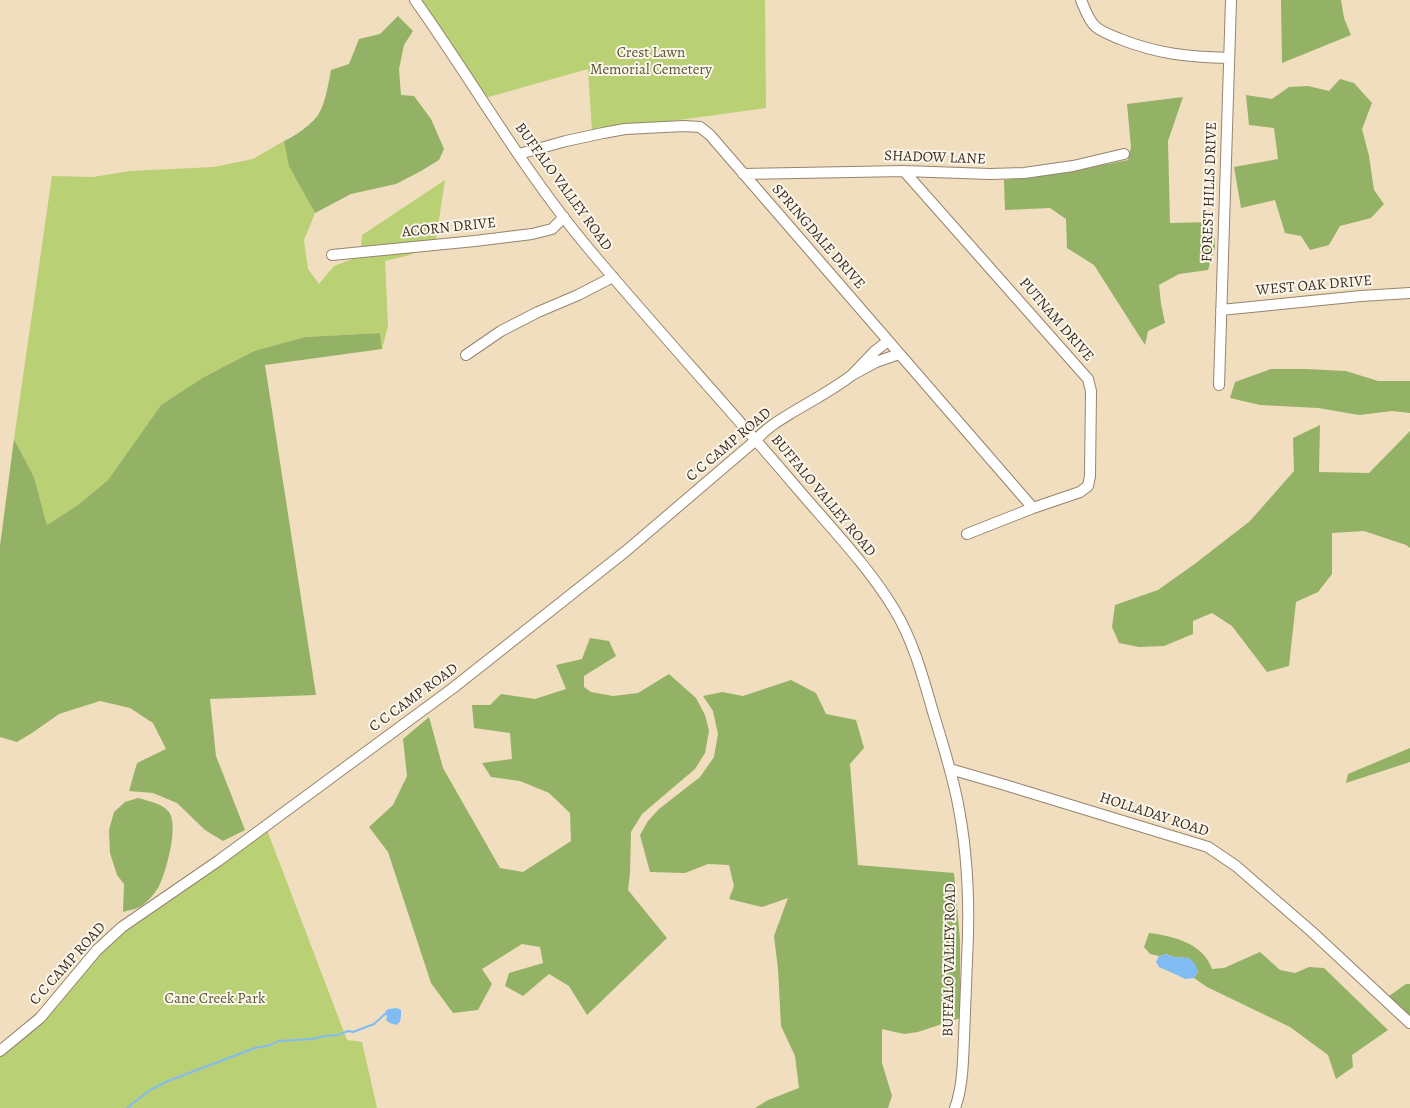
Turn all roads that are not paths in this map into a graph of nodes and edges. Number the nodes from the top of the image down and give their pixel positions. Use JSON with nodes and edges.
{"nodes":[{"id":1,"x":415,"y":0,"type":"edge"},
{"id":2,"x":1082,"y":0,"type":"edge"},
{"id":3,"x":1231,"y":0,"type":"edge"},
{"id":4,"x":1229,"y":58,"type":"junction"},
{"id":5,"x":519,"y":154,"type":"junction"},
{"id":6,"x":1124,"y":154,"type":"dead end"},
{"id":7,"x":904,"y":170,"type":"junction"},
{"id":8,"x":743,"y":174,"type":"junction"},
{"id":9,"x":564,"y":218,"type":"junction"},
{"id":10,"x":332,"y":255,"type":"dead end"},
{"id":11,"x":613,"y":277,"type":"junction"},
{"id":12,"x":1410,"y":293,"type":"edge"},
{"id":13,"x":1221,"y":310,"type":"junction"},
{"id":14,"x":888,"y":341,"type":"junction"},
{"id":15,"x":899,"y":354,"type":"junction"},
{"id":16,"x":466,"y":355,"type":"dead end"},
{"id":17,"x":852,"y":375,"type":"junction"},
{"id":18,"x":1219,"y":385,"type":"dead end"},
{"id":19,"x":756,"y":440,"type":"junction"},
{"id":20,"x":1033,"y":508,"type":"junction"},
{"id":21,"x":967,"y":534,"type":"dead end"},
{"id":22,"x":950,"y":769,"type":"junction"},
{"id":23,"x":1410,"y":1022,"type":"edge"},
{"id":24,"x":0,"y":1051,"type":"edge"},
{"id":25,"x":955,"y":1108,"type":"edge"}],
"edges":[{"from":1,"to":5,"type":"street","name":"BUFFALO VALLEY ROAD"},
{"from":2,"to":4,"type":"street"},
{"from":3,"to":4,"type":"street","name":"FOREST HILLS DRIVE"},
{"from":4,"to":13,"type":"street","name":"FOREST HILLS DRIVE"},
{"from":5,"to":8,"type":"street","name":"SPRINGDALE DRIVE"},
{"from":5,"to":9,"type":"street","name":"BUFFALO VALLEY ROAD"},
{"from":6,"to":7,"type":"street","name":"SHADOW LANE"},
{"from":7,"to":8,"type":"street","name":"SHADOW LANE"},
{"from":7,"to":20,"type":"street","name":"PUTNAM DRIVE"},
{"from":8,"to":14,"type":"street","name":"SPRINGDALE DRIVE"},
{"from":9,"to":10,"type":"street","name":"ACORN DRIVE"},
{"from":9,"to":11,"type":"street","name":"BUFFALO VALLEY ROAD"},
{"from":11,"to":16,"type":"street"},
{"from":11,"to":19,"type":"street","name":"BUFFALO VALLEY ROAD"},
{"from":12,"to":13,"type":"street","name":"WEST OAK DRIVE"},
{"from":13,"to":18,"type":"street","name":"FOREST HILLS DRIVE"},
{"from":14,"to":15,"type":"street","name":"SPRINGDALE DRIVE"},
{"from":14,"to":17,"type":"street"},
{"from":15,"to":17,"type":"street"},
{"from":15,"to":20,"type":"street","name":"SPRINGDALE DRIVE"},
{"from":17,"to":19,"type":"street","name":"C C CAMP ROAD"},
{"from":19,"to":22,"type":"street","name":"BUFFALO VALLEY ROAD"},
{"from":19,"to":24,"type":"street","name":"C C CAMP ROAD"},
{"from":20,"to":21,"type":"street","name":"PUTNAM DRIVE"},
{"from":22,"to":23,"type":"street","name":"HOLLADAY ROAD"},
{"from":22,"to":25,"type":"street","name":"BUFFALO VALLEY ROAD"}]}
